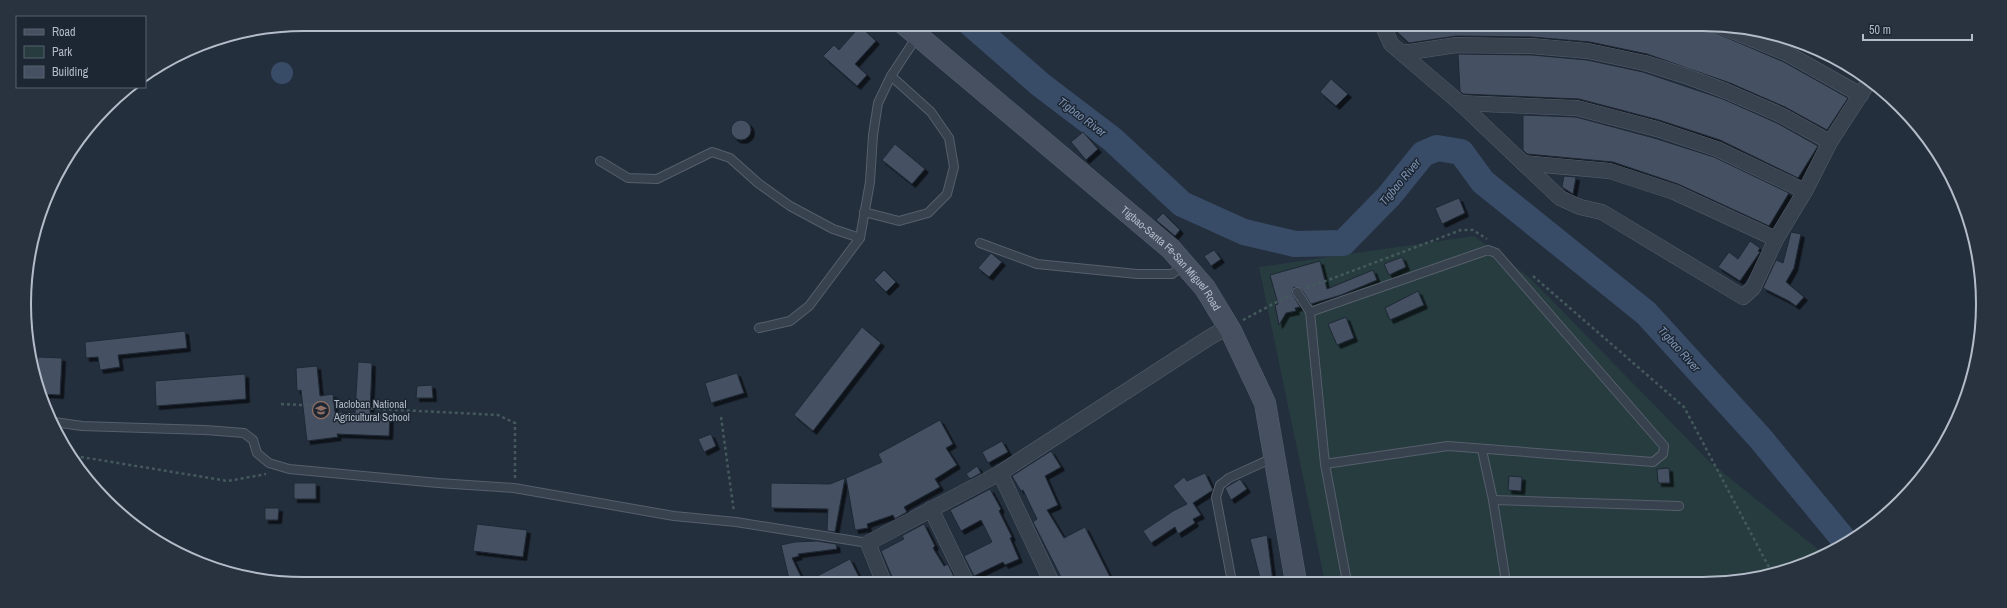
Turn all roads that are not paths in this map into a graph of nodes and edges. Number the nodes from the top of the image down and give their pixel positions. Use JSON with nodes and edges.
{"nodes":[{"id":1,"x":910,"y":31,"type":"edge"},
{"id":2,"x":913,"y":31,"type":"edge"},
{"id":3,"x":1385,"y":31,"type":"edge"},
{"id":4,"x":1735,"y":33,"type":"edge"},
{"id":5,"x":1402,"y":53,"type":"junction"},
{"id":6,"x":890,"y":76,"type":"junction"},
{"id":7,"x":1867,"y":85,"type":"edge"},
{"id":8,"x":1861,"y":95,"type":"junction"},
{"id":9,"x":1460,"y":103,"type":"junction"},
{"id":10,"x":1830,"y":142,"type":"junction"},
{"id":11,"x":600,"y":161,"type":"dead end"},
{"id":12,"x":1523,"y":163,"type":"junction"},
{"id":13,"x":1805,"y":190,"type":"junction"},
{"id":14,"x":864,"y":212,"type":"junction"},
{"id":15,"x":860,"y":238,"type":"junction"},
{"id":16,"x":1776,"y":238,"type":"junction"},
{"id":17,"x":980,"y":244,"type":"dead end"},
{"id":18,"x":1184,"y":265,"type":"junction"},
{"id":19,"x":1297,"y":292,"type":"road end"},
{"id":20,"x":1310,"y":312,"type":"junction"},
{"id":21,"x":1228,"y":327,"type":"junction"},
{"id":22,"x":759,"y":328,"type":"dead end"},
{"id":23,"x":58,"y":423,"type":"edge"},
{"id":24,"x":1482,"y":450,"type":"junction"},
{"id":25,"x":1275,"y":457,"type":"junction"},
{"id":26,"x":1325,"y":464,"type":"junction"},
{"id":27,"x":1000,"y":473,"type":"junction"},
{"id":28,"x":1494,"y":500,"type":"junction"},
{"id":29,"x":1679,"y":506,"type":"dead end"},
{"id":30,"x":931,"y":509,"type":"junction"},
{"id":31,"x":868,"y":543,"type":"junction"},
{"id":32,"x":882,"y":577,"type":"edge"},
{"id":33,"x":963,"y":577,"type":"edge"},
{"id":34,"x":1049,"y":577,"type":"edge"},
{"id":35,"x":1231,"y":577,"type":"edge"},
{"id":36,"x":1295,"y":577,"type":"edge"},
{"id":37,"x":1346,"y":577,"type":"edge"},
{"id":38,"x":1505,"y":577,"type":"edge"}],
"edges":[{"from":1,"to":6,"type":"lane"},
{"from":2,"to":18,"type":"main road","name":"Tigbao-Santa Fe-San Miguel Road"},
{"from":3,"to":5,"type":"street"},
{"from":4,"to":8,"type":"street"},
{"from":5,"to":9,"type":"street"},
{"from":5,"to":10,"type":"street"},
{"from":6,"to":14,"type":"lane"},
{"from":6,"to":14,"type":"lane"},
{"from":7,"to":8,"type":"street"},
{"from":8,"to":10,"type":"street"},
{"from":9,"to":12,"type":"street"},
{"from":9,"to":13,"type":"street"},
{"from":10,"to":13,"type":"street"},
{"from":11,"to":15,"type":"lane"},
{"from":12,"to":16,"type":"street"},
{"from":12,"to":16,"type":"street"},
{"from":13,"to":16,"type":"street"},
{"from":14,"to":15,"type":"lane"},
{"from":15,"to":22,"type":"lane"},
{"from":17,"to":18,"type":"lane"},
{"from":18,"to":21,"type":"main road","name":"Tigbao-Santa Fe-San Miguel Road"},
{"from":19,"to":20,"type":"lane"},
{"from":20,"to":24,"type":"lane"},
{"from":20,"to":26,"type":"lane"},
{"from":21,"to":25,"type":"main road","name":"Tigbao-Santa Fe-San Miguel Road"},
{"from":21,"to":27,"type":"street"},
{"from":23,"to":31,"type":"lane"},
{"from":24,"to":26,"type":"lane"},
{"from":24,"to":28,"type":"lane"},
{"from":25,"to":35,"type":"lane"},
{"from":25,"to":36,"type":"main road","name":"Tigbao-Santa Fe-San Miguel Road"},
{"from":26,"to":37,"type":"lane"},
{"from":27,"to":30,"type":"street"},
{"from":27,"to":34,"type":"street"},
{"from":28,"to":29,"type":"lane"},
{"from":28,"to":38,"type":"lane"},
{"from":30,"to":31,"type":"street"},
{"from":30,"to":33,"type":"street"},
{"from":31,"to":32,"type":"street"}]}
